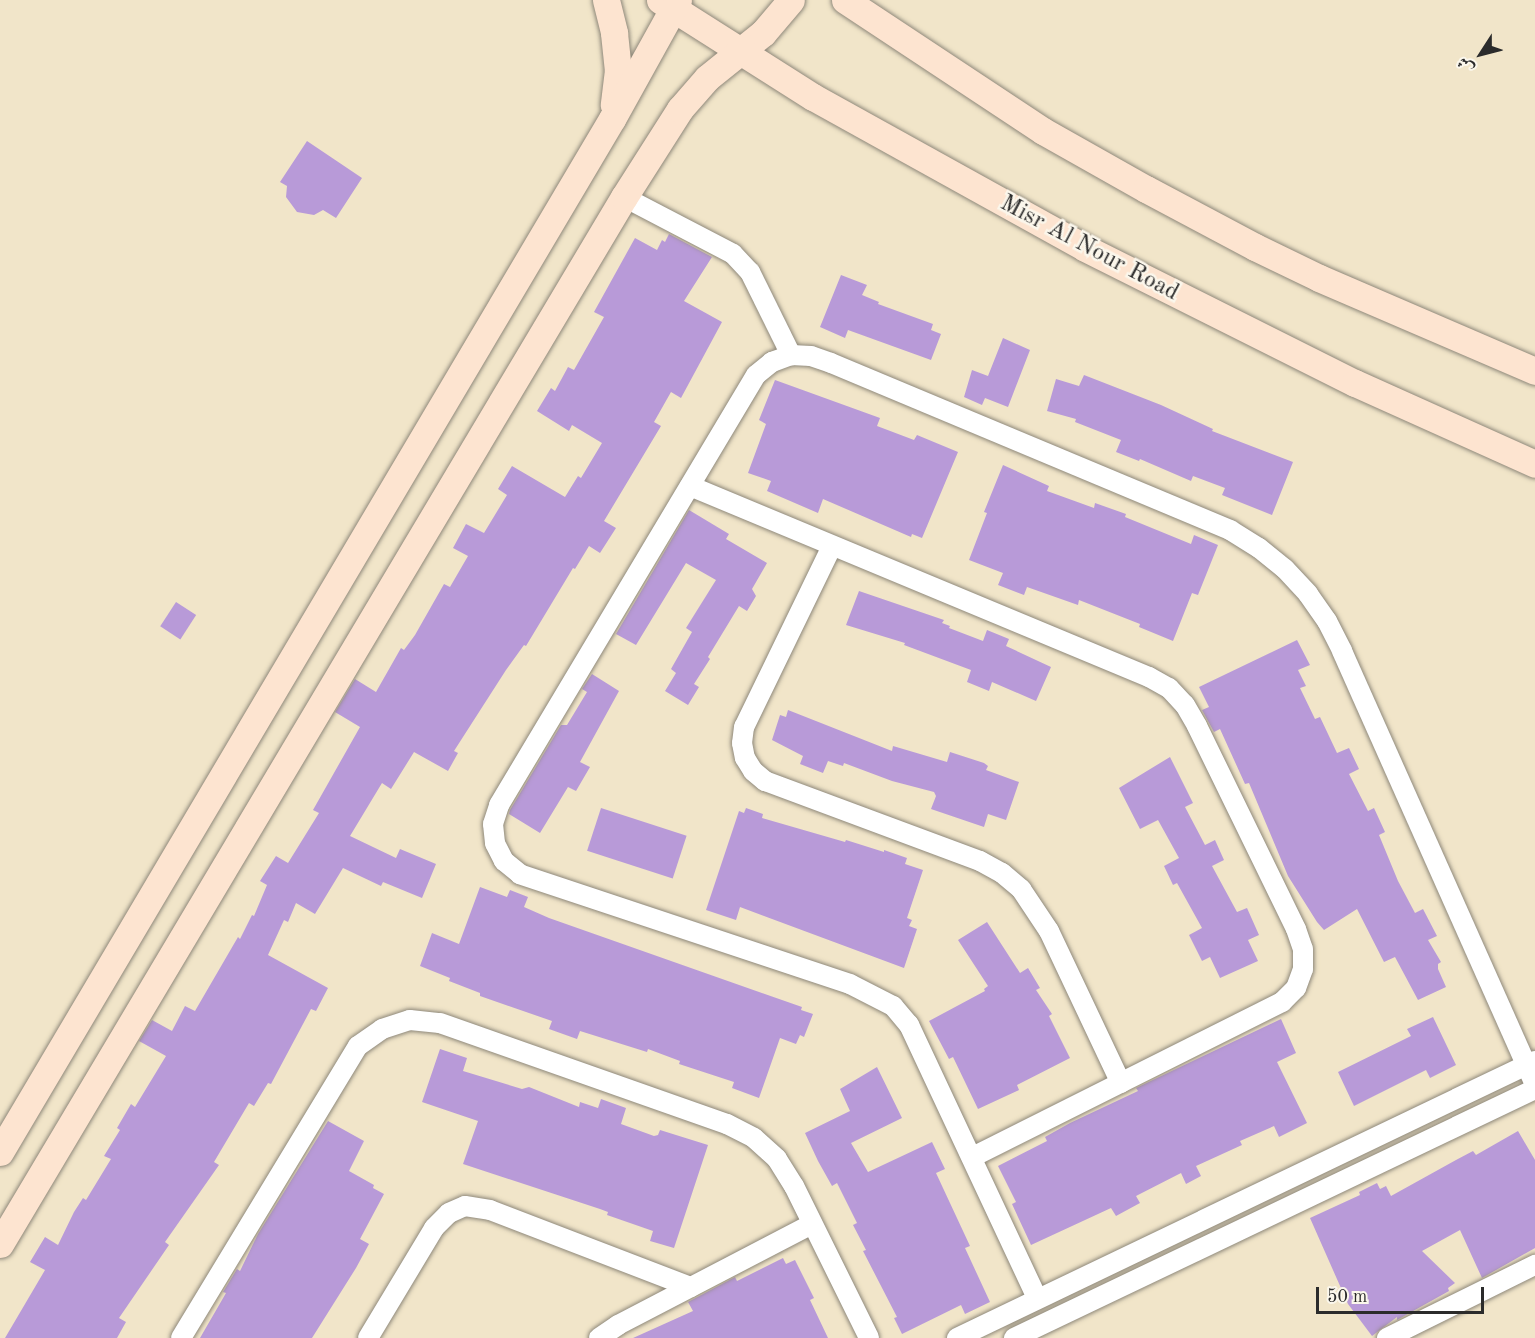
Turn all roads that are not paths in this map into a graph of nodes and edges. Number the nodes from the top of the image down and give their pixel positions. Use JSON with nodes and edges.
{"nodes":[{"id":1,"x":606,"y":0,"type":"edge"},
{"id":2,"x":791,"y":0,"type":"edge"},
{"id":3,"x":845,"y":0,"type":"edge"},
{"id":4,"x":671,"y":3,"type":"edge"},
{"id":5,"x":738,"y":51,"type":"junction"},
{"id":6,"x":612,"y":119,"type":"junction"},
{"id":7,"x":624,"y":197,"type":"junction"},
{"id":8,"x":791,"y":355,"type":"junction"},
{"id":9,"x":1535,"y":371,"type":"edge"},
{"id":10,"x":1535,"y":464,"type":"edge"},
{"id":11,"x":690,"y":486,"type":"junction"},
{"id":12,"x":832,"y":546,"type":"junction"},
{"id":13,"x":1530,"y":1063,"type":"edge"},
{"id":14,"x":1121,"y":1083,"type":"junction"},
{"id":15,"x":1535,"y":1087,"type":"edge"},
{"id":16,"x":0,"y":1152,"type":"edge"},
{"id":17,"x":972,"y":1157,"type":"junction"},
{"id":18,"x":812,"y":1224,"type":"junction"},
{"id":19,"x":0,"y":1244,"type":"edge"},
{"id":20,"x":1535,"y":1265,"type":"edge"},
{"id":21,"x":691,"y":1287,"type":"junction"},
{"id":22,"x":1037,"y":1298,"type":"junction"},
{"id":23,"x":181,"y":1338,"type":"edge"},
{"id":24,"x":368,"y":1338,"type":"edge"},
{"id":25,"x":599,"y":1338,"type":"edge"},
{"id":26,"x":869,"y":1338,"type":"edge"},
{"id":27,"x":957,"y":1338,"type":"edge"},
{"id":28,"x":1014,"y":1338,"type":"edge"},
{"id":29,"x":1387,"y":1338,"type":"edge"}],
"edges":[{"from":1,"to":6,"type":"street"},
{"from":2,"to":5,"type":"street"},
{"from":3,"to":9,"type":"street"},
{"from":4,"to":5,"type":"street","name":"Misr Al Nour Road"},
{"from":4,"to":6,"type":"street"},
{"from":5,"to":7,"type":"street"},
{"from":5,"to":10,"type":"street","name":"Misr Al Nour Road"},
{"from":6,"to":16,"type":"street"},
{"from":7,"to":8,"type":"street"},
{"from":7,"to":19,"type":"street"},
{"from":8,"to":11,"type":"street"},
{"from":8,"to":13,"type":"street"},
{"from":11,"to":12,"type":"street"},
{"from":11,"to":17,"type":"street"},
{"from":12,"to":14,"type":"street"},
{"from":12,"to":14,"type":"street"},
{"from":13,"to":15,"type":"street"},
{"from":13,"to":22,"type":"street"},
{"from":14,"to":17,"type":"street"},
{"from":15,"to":28,"type":"street"},
{"from":17,"to":22,"type":"street"},
{"from":18,"to":21,"type":"street"},
{"from":18,"to":23,"type":"street"},
{"from":18,"to":26,"type":"street"},
{"from":20,"to":29,"type":"street"},
{"from":21,"to":24,"type":"street"},
{"from":21,"to":25,"type":"street"},
{"from":22,"to":27,"type":"street"}]}
